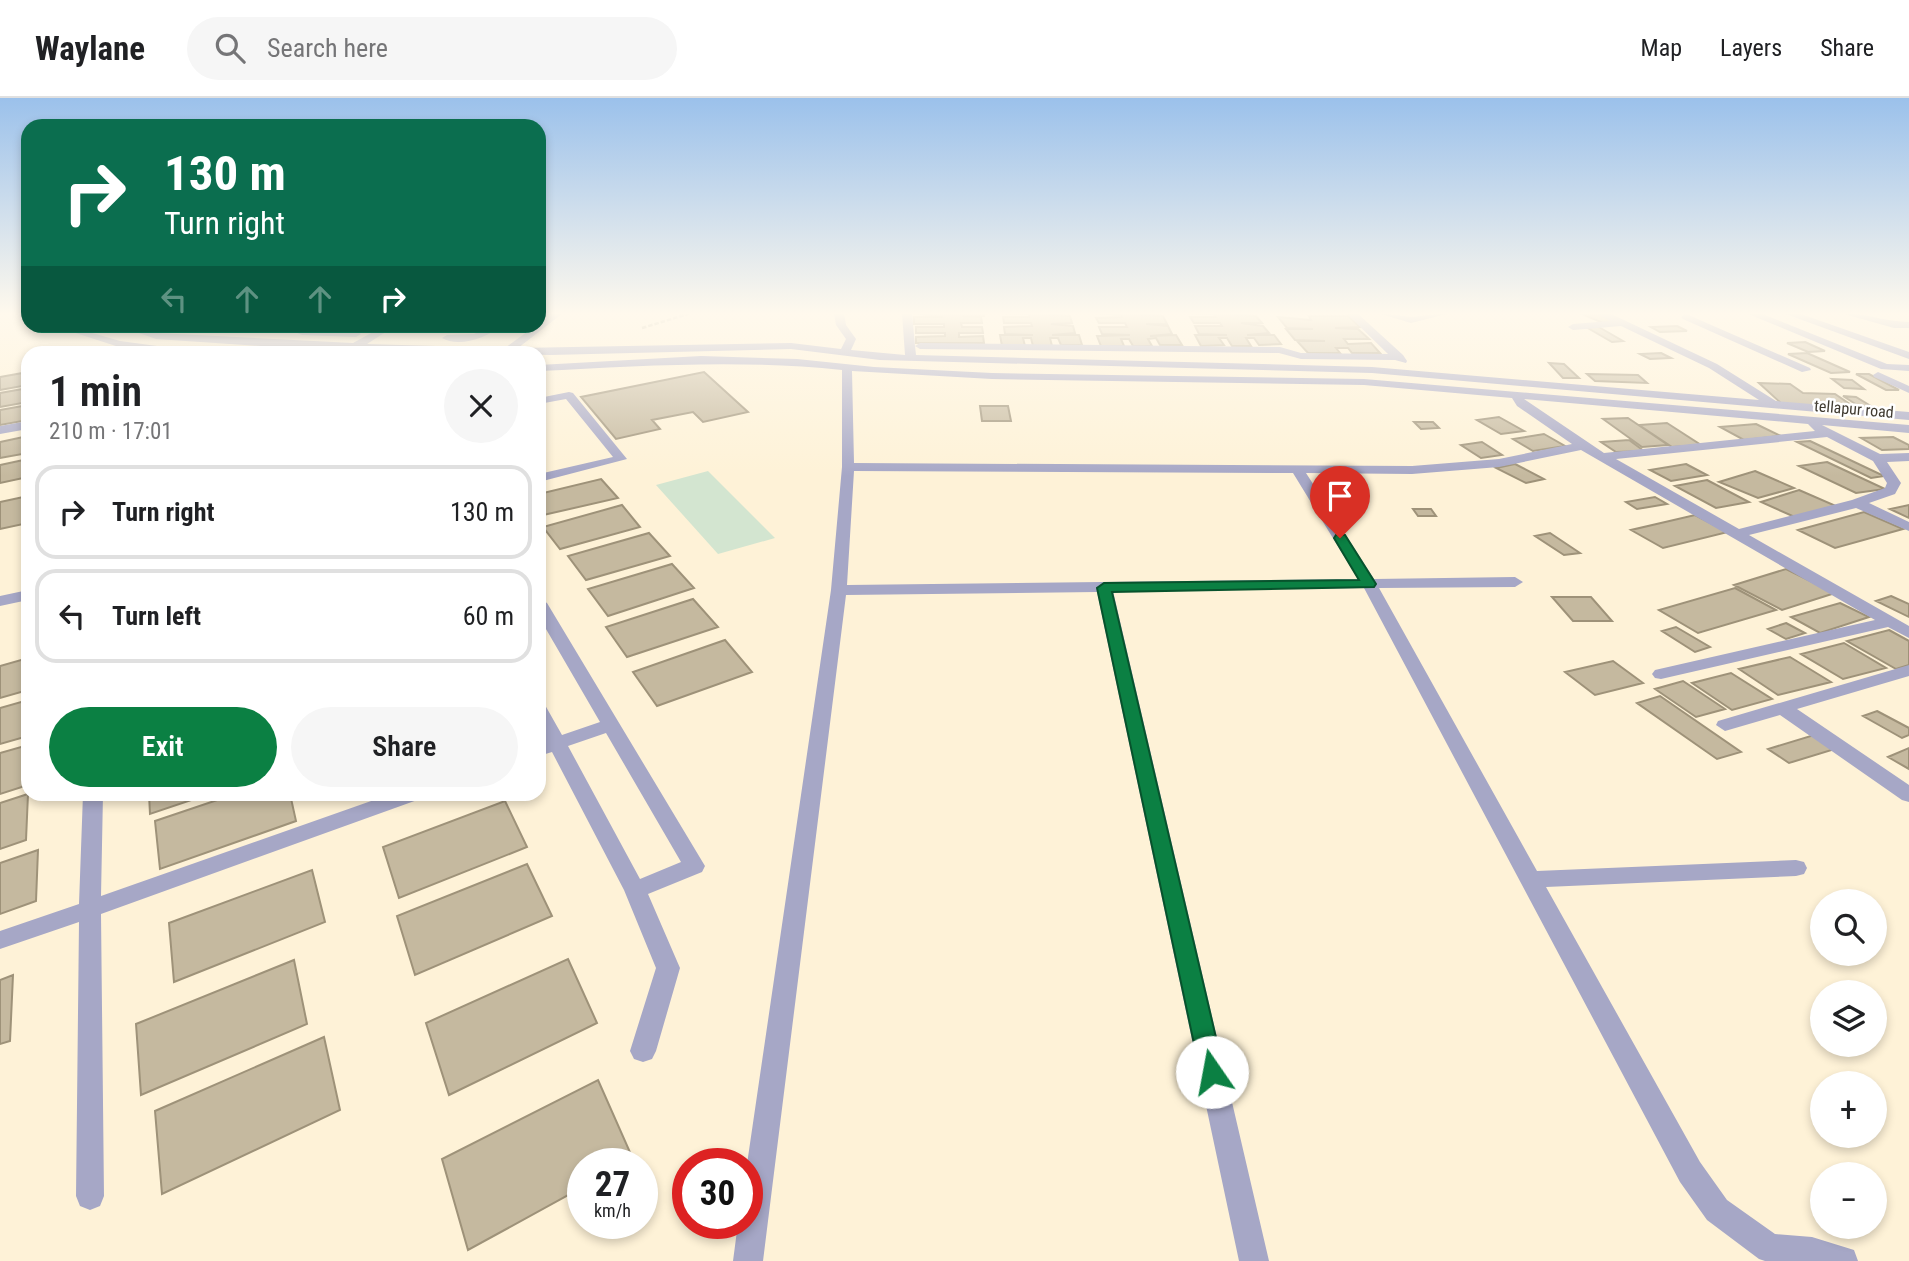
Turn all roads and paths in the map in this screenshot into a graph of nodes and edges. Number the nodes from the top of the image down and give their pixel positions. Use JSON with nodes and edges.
{"nodes":[{"id":1,"x":846,"y":367,"type":"edge"},
{"id":2,"x":924,"y":367,"type":"edge"},
{"id":3,"x":1019,"y":367,"type":"edge"},
{"id":4,"x":1234,"y":367,"type":"edge"},
{"id":5,"x":1407,"y":367,"type":"edge"},
{"id":6,"x":1715,"y":367,"type":"edge"},
{"id":7,"x":1800,"y":367,"type":"edge"},
{"id":8,"x":1888,"y":367,"type":"edge"},
{"id":9,"x":1909,"y":369,"type":"edge"},
{"id":10,"x":1806,"y":370,"type":"dead end"},
{"id":11,"x":1413,"y":374,"type":"junction"},
{"id":12,"x":1878,"y":375,"type":"dead end"},
{"id":13,"x":1018,"y":376,"type":"junction"},
{"id":14,"x":1909,"y":390,"type":"edge"},
{"id":15,"x":1517,"y":397,"type":"junction"},
{"id":16,"x":546,"y":400,"type":"edge"},
{"id":17,"x":1775,"y":405,"type":"junction"},
{"id":18,"x":1909,"y":416,"type":"edge"},
{"id":19,"x":1802,"y":420,"type":"junction"},
{"id":20,"x":21,"y":426,"type":"edge"},
{"id":21,"x":1909,"y":429,"type":"edge"},
{"id":22,"x":0,"y":430,"type":"edge"},
{"id":23,"x":1830,"y":433,"type":"junction"},
{"id":24,"x":1583,"y":446,"type":"junction"},
{"id":25,"x":1603,"y":457,"type":"junction"},
{"id":26,"x":1909,"y":457,"type":"edge"},
{"id":27,"x":1878,"y":458,"type":"junction"},
{"id":28,"x":848,"y":467,"type":"junction"},
{"id":29,"x":1297,"y":469,"type":"junction"},
{"id":30,"x":546,"y":476,"type":"edge"},
{"id":31,"x":1894,"y":483,"type":"junction"},
{"id":32,"x":1909,"y":490,"type":"edge"},
{"id":33,"x":1857,"y":503,"type":"junction"},
{"id":34,"x":1909,"y":527,"type":"edge"},
{"id":35,"x":1738,"y":534,"type":"junction"},
{"id":36,"x":1515,"y":582,"type":"dead end"},
{"id":37,"x":1369,"y":584,"type":"junction"},
{"id":38,"x":1104,"y":588,"type":"junction"},
{"id":39,"x":839,"y":590,"type":"junction"},
{"id":40,"x":21,"y":596,"type":"edge"},
{"id":41,"x":0,"y":601,"type":"edge"},
{"id":42,"x":546,"y":615,"type":"edge"},
{"id":43,"x":1890,"y":622,"type":"junction"},
{"id":44,"x":1909,"y":634,"type":"edge"},
{"id":45,"x":1909,"y":670,"type":"edge"},
{"id":46,"x":1661,"y":674,"type":"dead end"},
{"id":47,"x":1784,"y":709,"type":"junction"},
{"id":48,"x":611,"y":725,"type":"junction"},
{"id":49,"x":1726,"y":725,"type":"dead end"},
{"id":50,"x":547,"y":747,"type":"edge"},
{"id":51,"x":1909,"y":795,"type":"edge"},
{"id":52,"x":93,"y":801,"type":"edge"},
{"id":53,"x":393,"y":801,"type":"edge"},
{"id":54,"x":1796,"y":868,"type":"dead end"},
{"id":55,"x":1530,"y":879,"type":"junction"},
{"id":56,"x":635,"y":890,"type":"junction"},
{"id":57,"x":90,"y":909,"type":"junction"},
{"id":58,"x":0,"y":940,"type":"edge"},
{"id":59,"x":643,"y":1051,"type":"dead end"},
{"id":60,"x":90,"y":1196,"type":"dead end"},
{"id":61,"x":748,"y":1261,"type":"edge"},
{"id":62,"x":1254,"y":1261,"type":"edge"},
{"id":63,"x":1843,"y":1261,"type":"edge"}],
"edges":[{"from":1,"to":28,"type":"street"},
{"from":2,"to":13,"type":"street","name":"tellapur road"},
{"from":3,"to":13,"type":"street"},
{"from":4,"to":11,"type":"street"},
{"from":5,"to":11,"type":"street"},
{"from":6,"to":17,"type":"street"},
{"from":7,"to":10,"type":"street"},
{"from":8,"to":9,"type":"street"},
{"from":11,"to":17,"type":"street"},
{"from":12,"to":14,"type":"street"},
{"from":13,"to":15,"type":"street","name":"tellapur road"},
{"from":15,"to":19,"type":"street","name":"tellapur road"},
{"from":15,"to":24,"type":"street"},
{"from":16,"to":30,"type":"street"},
{"from":17,"to":18,"type":"street"},
{"from":19,"to":21,"type":"street","name":"tellapur road"},
{"from":19,"to":23,"type":"street"},
{"from":20,"to":22,"type":"street"},
{"from":23,"to":25,"type":"street"},
{"from":23,"to":27,"type":"street"},
{"from":24,"to":25,"type":"street"},
{"from":24,"to":29,"type":"street"},
{"from":25,"to":35,"type":"street"},
{"from":26,"to":27,"type":"street"},
{"from":27,"to":31,"type":"street"},
{"from":28,"to":29,"type":"street"},
{"from":28,"to":39,"type":"street"},
{"from":29,"to":37,"type":"street"},
{"from":31,"to":32,"type":"street"},
{"from":31,"to":33,"type":"street"},
{"from":33,"to":34,"type":"street"},
{"from":33,"to":35,"type":"street"},
{"from":35,"to":43,"type":"street"},
{"from":36,"to":37,"type":"street"},
{"from":37,"to":38,"type":"street"},
{"from":37,"to":55,"type":"street"},
{"from":38,"to":39,"type":"street"},
{"from":38,"to":62,"type":"street"},
{"from":39,"to":61,"type":"street"},
{"from":40,"to":41,"type":"street"},
{"from":42,"to":48,"type":"street"},
{"from":43,"to":44,"type":"street"},
{"from":43,"to":46,"type":"street"},
{"from":45,"to":47,"type":"street"},
{"from":47,"to":49,"type":"street"},
{"from":47,"to":51,"type":"street"},
{"from":48,"to":50,"type":"street"},
{"from":48,"to":56,"type":"street"},
{"from":50,"to":56,"type":"street"},
{"from":52,"to":57,"type":"street"},
{"from":53,"to":57,"type":"street"},
{"from":54,"to":55,"type":"street"},
{"from":55,"to":63,"type":"street"},
{"from":56,"to":59,"type":"street"},
{"from":57,"to":58,"type":"street"},
{"from":57,"to":60,"type":"street"}]}
